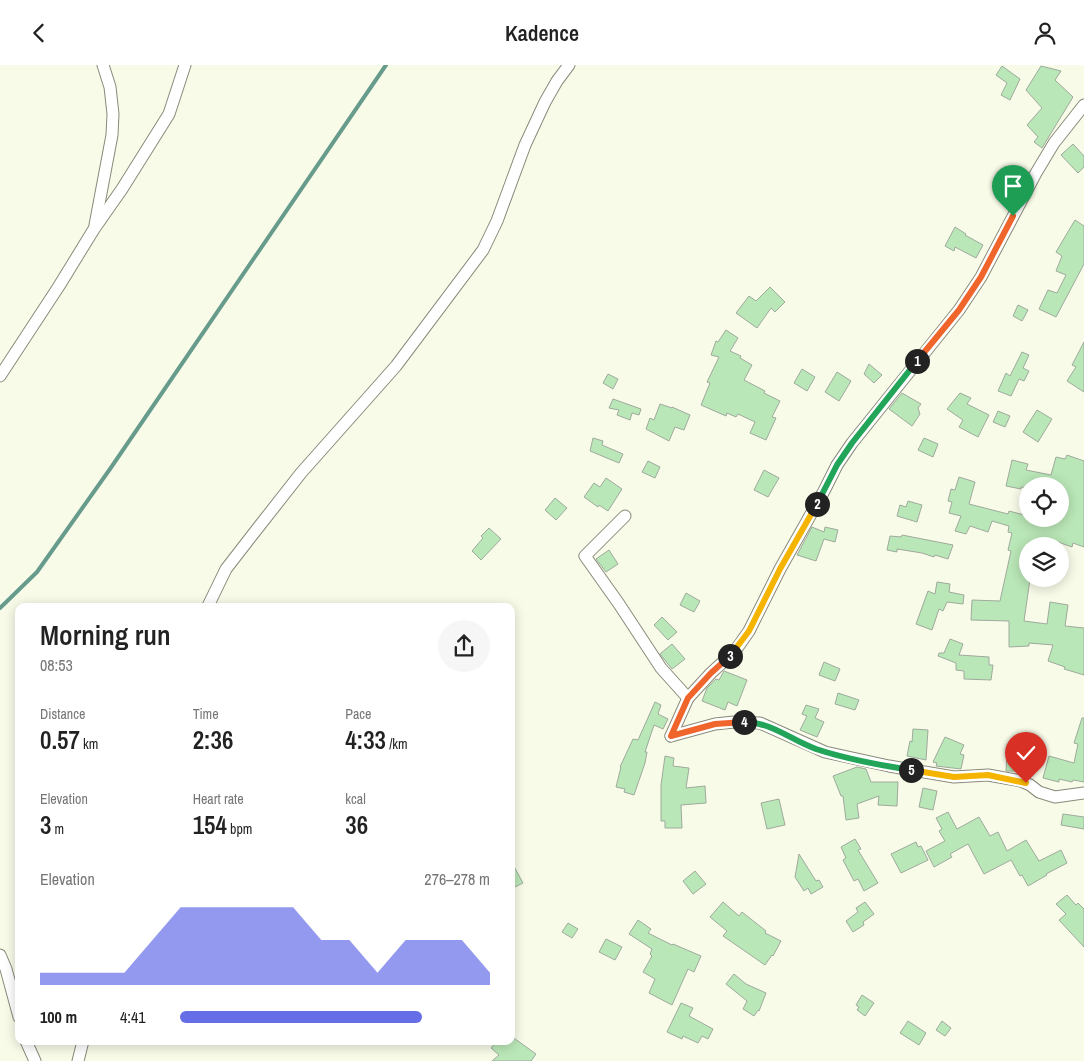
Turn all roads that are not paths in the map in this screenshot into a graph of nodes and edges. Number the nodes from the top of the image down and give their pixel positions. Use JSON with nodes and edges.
{"nodes":[{"id":1,"x":103,"y":65,"type":"edge"},
{"id":2,"x":185,"y":65,"type":"edge"},
{"id":3,"x":569,"y":65,"type":"edge"},
{"id":4,"x":1084,"y":105,"type":"edge"},
{"id":5,"x":94,"y":229,"type":"junction"},
{"id":6,"x":0,"y":376,"type":"edge"},
{"id":7,"x":625,"y":516,"type":"dead end"},
{"id":8,"x":209,"y":603,"type":"edge"},
{"id":9,"x":688,"y":698,"type":"junction"},
{"id":10,"x":1084,"y":793,"type":"edge"},
{"id":11,"x":0,"y":955,"type":"edge"},
{"id":12,"x":15,"y":1002,"type":"edge"},
{"id":13,"x":28,"y":1045,"type":"edge"},
{"id":14,"x":82,"y":1045,"type":"edge"},
{"id":15,"x":35,"y":1061,"type":"edge"},
{"id":16,"x":78,"y":1061,"type":"edge"}],
"edges":[{"from":1,"to":5,"type":"street"},
{"from":2,"to":5,"type":"street"},
{"from":3,"to":8,"type":"street"},
{"from":4,"to":9,"type":"street"},
{"from":5,"to":6,"type":"street"},
{"from":7,"to":9,"type":"street"},
{"from":9,"to":10,"type":"street"},
{"from":11,"to":12,"type":"street"},
{"from":13,"to":15,"type":"street"},
{"from":14,"to":16,"type":"street"}]}
